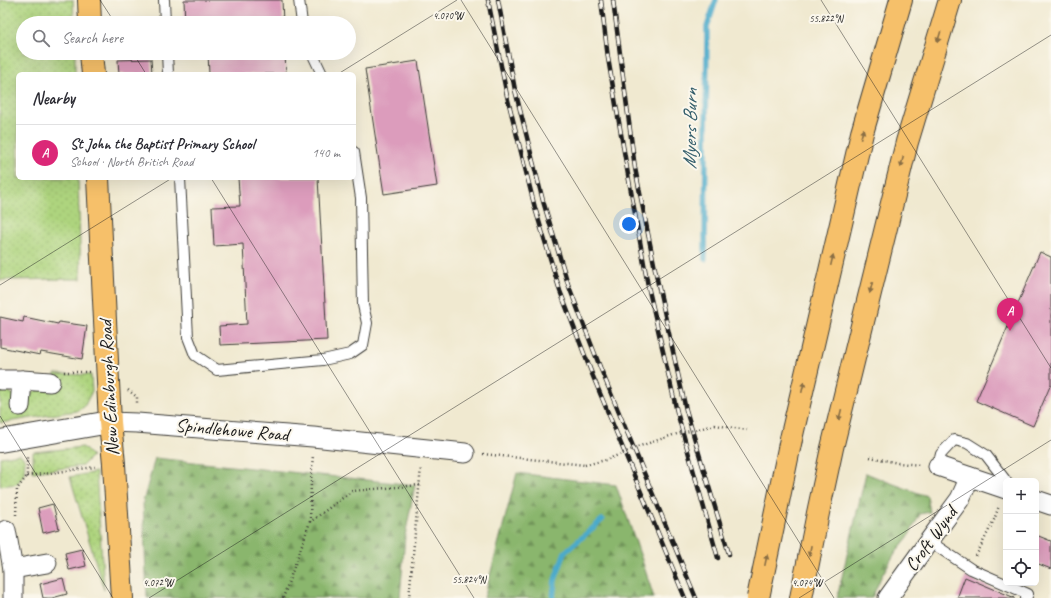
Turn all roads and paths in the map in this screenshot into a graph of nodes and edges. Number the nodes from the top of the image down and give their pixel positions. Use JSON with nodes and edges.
{"nodes":[{"id":1,"x":89,"y":0,"type":"edge"},
{"id":2,"x":164,"y":0,"type":"edge"},
{"id":3,"x":299,"y":0,"type":"edge"},
{"id":4,"x":901,"y":0,"type":"edge"},
{"id":5,"x":950,"y":0,"type":"edge"},
{"id":6,"x":90,"y":16,"type":"edge"},
{"id":7,"x":165,"y":16,"type":"edge"},
{"id":8,"x":301,"y":16,"type":"edge"},
{"id":9,"x":92,"y":60,"type":"edge"},
{"id":10,"x":167,"y":60,"type":"edge"},
{"id":11,"x":315,"y":60,"type":"edge"},
{"id":12,"x":93,"y":72,"type":"edge"},
{"id":13,"x":168,"y":72,"type":"edge"},
{"id":14,"x":321,"y":72,"type":"edge"},
{"id":15,"x":356,"y":165,"type":"edge"},
{"id":16,"x":98,"y":180,"type":"edge"},
{"id":17,"x":180,"y":180,"type":"edge"},
{"id":18,"x":0,"y":380,"type":"edge"},
{"id":19,"x":22,"y":380,"type":"junction"},
{"id":20,"x":50,"y":382,"type":"dead end"},
{"id":21,"x":20,"y":406,"type":"dead end"},
{"id":22,"x":110,"y":422,"type":"junction"},
{"id":23,"x":747,"y":430,"type":"dead end"},
{"id":24,"x":27,"y":437,"type":"junction"},
{"id":25,"x":313,"y":437,"type":"junction"},
{"id":26,"x":0,"y":441,"type":"edge"},
{"id":27,"x":423,"y":448,"type":"junction"},
{"id":28,"x":465,"y":452,"type":"joint"},
{"id":29,"x":870,"y":457,"type":"dead end"},
{"id":30,"x":114,"y":464,"type":"junction"},
{"id":31,"x":938,"y":466,"type":"junction"},
{"id":32,"x":27,"y":476,"type":"junction"},
{"id":33,"x":970,"y":477,"type":"junction"},
{"id":34,"x":1003,"y":481,"type":"edge"},
{"id":35,"x":420,"y":485,"type":"junction"},
{"id":36,"x":1003,"y":485,"type":"edge"},
{"id":37,"x":1003,"y":494,"type":"edge"},
{"id":38,"x":1039,"y":501,"type":"edge"},
{"id":39,"x":1051,"y":505,"type":"edge"},
{"id":40,"x":310,"y":522,"type":"junction"},
{"id":41,"x":6,"y":530,"type":"joint"},
{"id":42,"x":928,"y":541,"type":"junction"},
{"id":43,"x":47,"y":563,"type":"dead end"},
{"id":44,"x":13,"y":569,"type":"junction"},
{"id":45,"x":971,"y":569,"type":"junction"},
{"id":46,"x":1030,"y":597,"type":"edge"},
{"id":47,"x":13,"y":598,"type":"edge"},
{"id":48,"x":122,"y":598,"type":"edge"},
{"id":49,"x":283,"y":598,"type":"edge"},
{"id":50,"x":409,"y":598,"type":"edge"},
{"id":51,"x":758,"y":598,"type":"edge"},
{"id":52,"x":801,"y":598,"type":"edge"},
{"id":53,"x":888,"y":598,"type":"edge"}],
"edges":[{"from":1,"to":6,"type":"main road"},
{"from":2,"to":7,"type":"lane"},
{"from":3,"to":8,"type":"lane"},
{"from":51,"to":4,"type":"main road","one_way":true,"bridge":true},
{"from":5,"to":52,"type":"main road","one_way":true},
{"from":9,"to":12,"type":"main road"},
{"from":10,"to":13,"type":"lane"},
{"from":11,"to":14,"type":"lane"},
{"from":15,"to":17,"type":"lane"},
{"from":16,"to":22,"type":"main road","name":"New Edinburgh Road"},
{"from":18,"to":19,"type":"street"},
{"from":19,"to":20,"type":"street"},
{"from":19,"to":21,"type":"street"},
{"from":22,"to":24,"type":"street","name":"Spindlehowe Road"},
{"from":22,"to":25,"type":"street","name":"Spindlehowe Road"},
{"from":22,"to":30,"type":"main road","name":"New Edinburgh Road"},
{"from":23,"to":28,"type":"path","bridge":true},
{"from":24,"to":26,"type":"street","name":"Spindlehowe Road"},
{"from":24,"to":32,"type":"path"},
{"from":25,"to":27,"type":"street","name":"Spindlehowe Road"},
{"from":25,"to":40,"type":"path"},
{"from":27,"to":28,"type":"street","name":"Spindlehowe Road"},
{"from":27,"to":35,"type":"path"},
{"from":29,"to":31,"type":"path"},
{"from":30,"to":32,"type":"path"},
{"from":30,"to":48,"type":"main road","name":"New Edinburgh Road"},
{"from":31,"to":33,"type":"street"},
{"from":31,"to":34,"type":"lane"},
{"from":32,"to":41,"type":"path"},
{"from":33,"to":36,"type":"street"},
{"from":33,"to":42,"type":"street","name":"Croft Wynd"},
{"from":35,"to":40,"type":"path"},
{"from":35,"to":50,"type":"path"},
{"from":37,"to":45,"type":"path"},
{"from":38,"to":39,"type":"street"},
{"from":40,"to":49,"type":"path"},
{"from":41,"to":44,"type":"street"},
{"from":42,"to":45,"type":"lane"},
{"from":42,"to":53,"type":"street","name":"Croft Wynd"},
{"from":43,"to":44,"type":"street"},
{"from":44,"to":47,"type":"street"},
{"from":45,"to":46,"type":"lane"}]}
